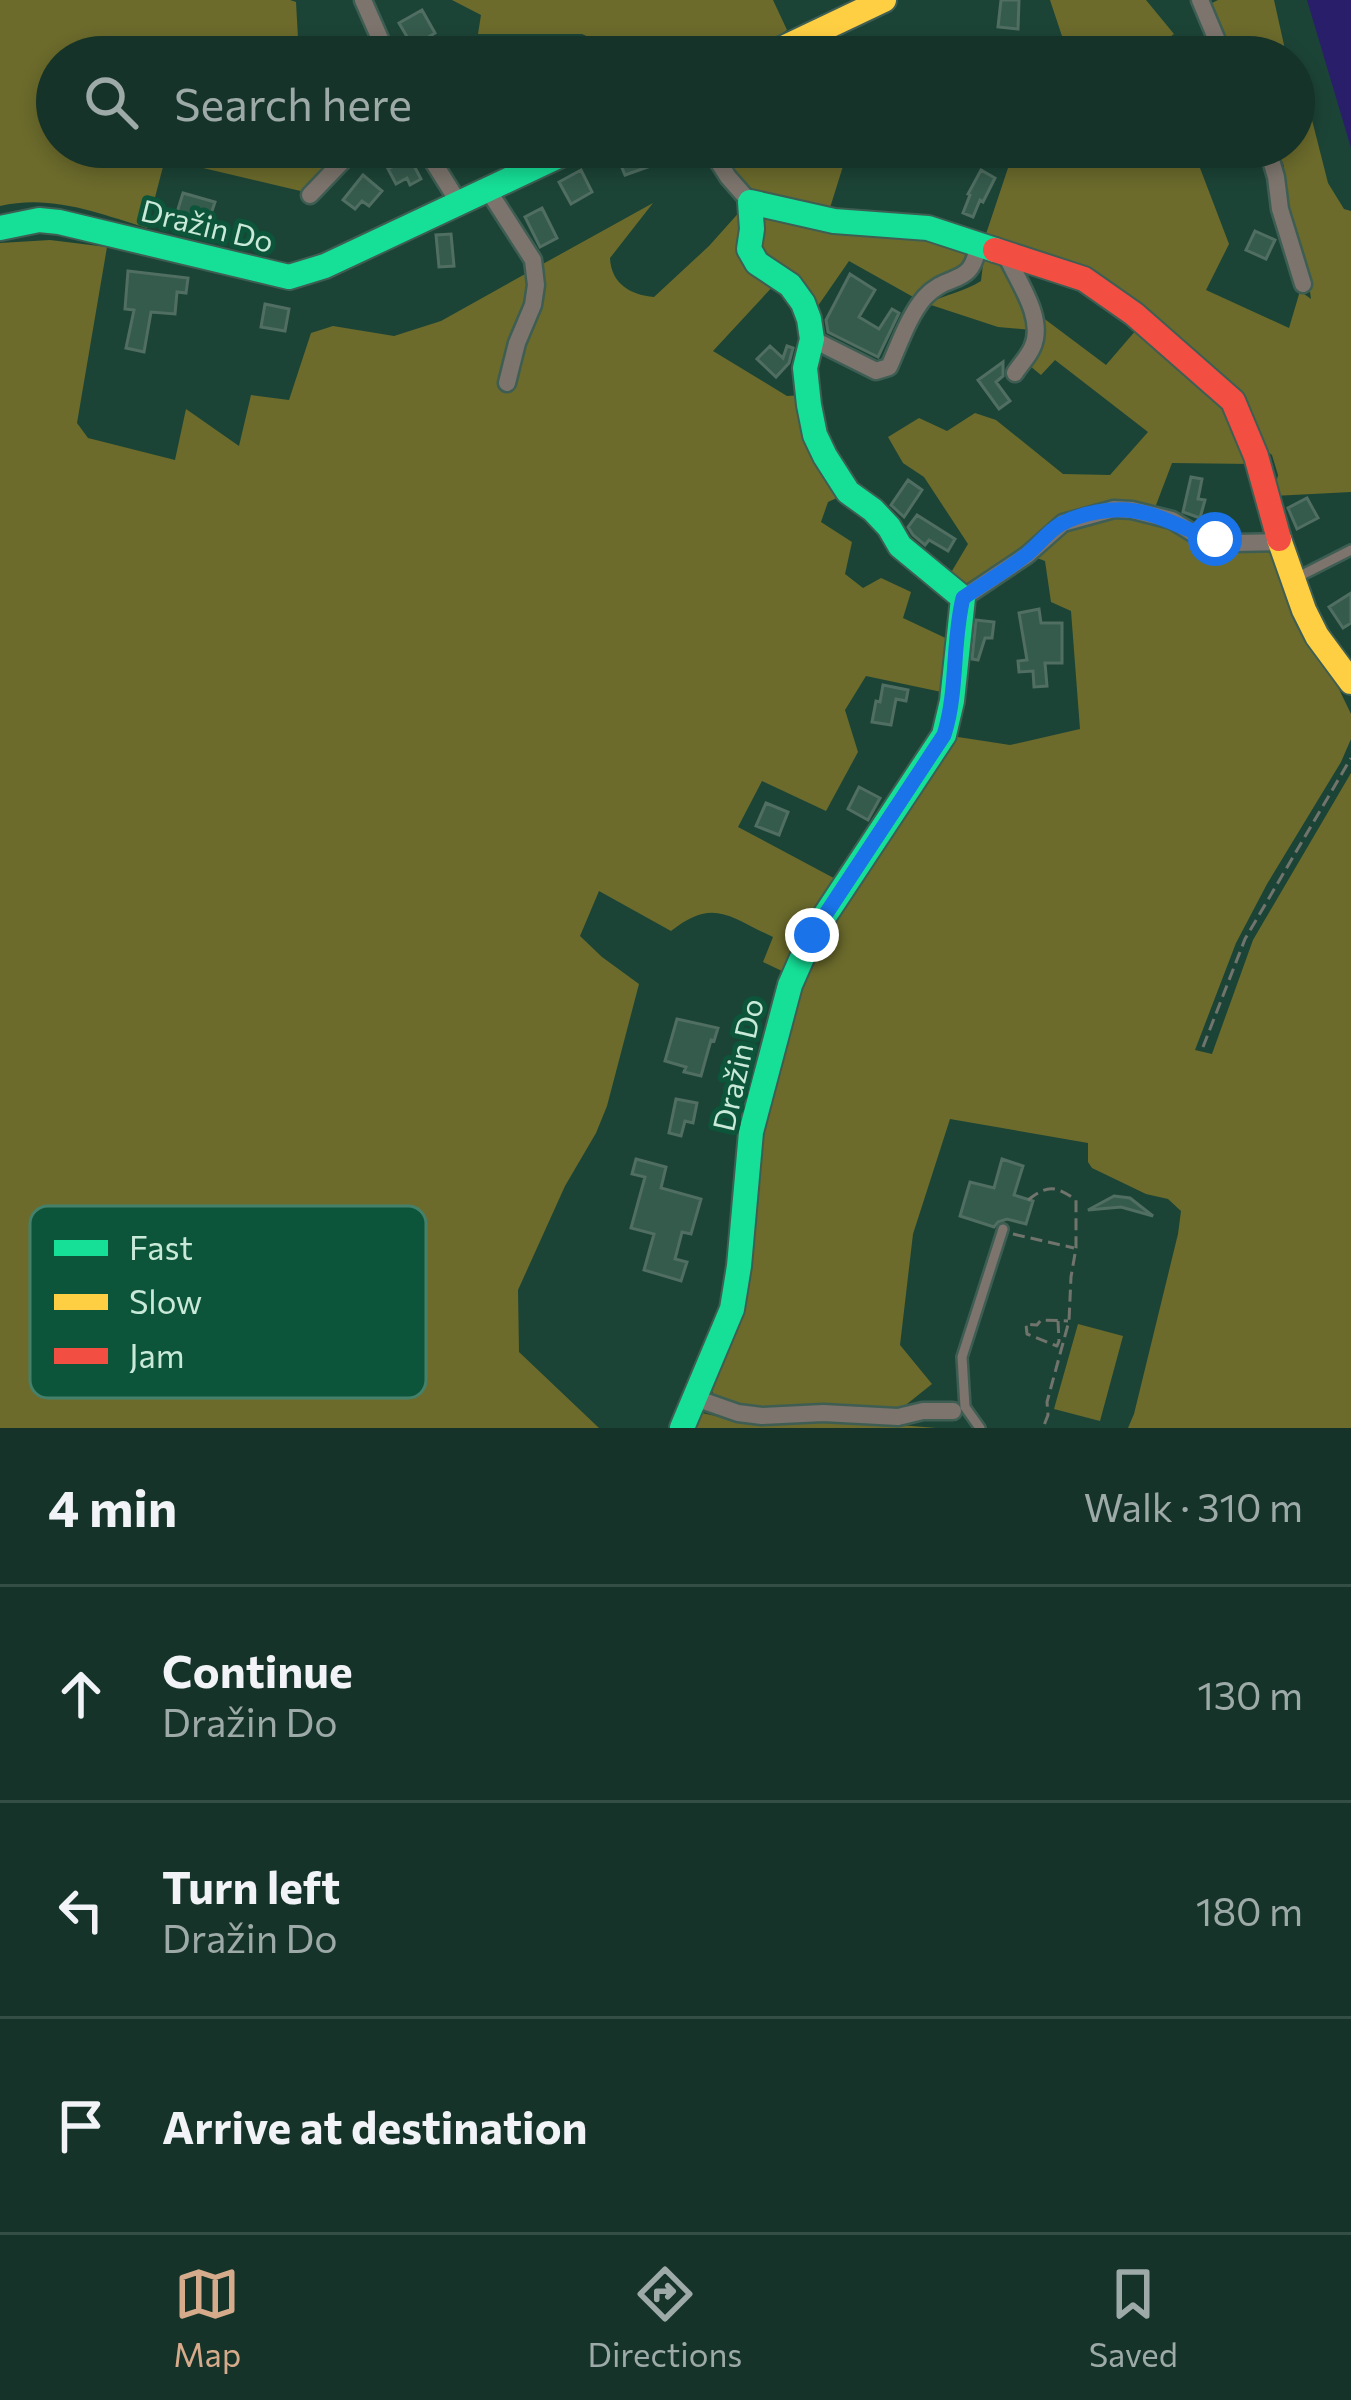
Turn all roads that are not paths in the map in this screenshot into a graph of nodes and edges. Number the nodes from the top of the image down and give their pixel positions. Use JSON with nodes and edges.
{"nodes":[{"id":1,"x":363,"y":0,"type":"edge"},
{"id":2,"x":884,"y":0,"type":"edge"},
{"id":3,"x":1199,"y":0,"type":"edge"},
{"id":4,"x":379,"y":36,"type":"edge"},
{"id":5,"x":808,"y":36,"type":"edge"},
{"id":6,"x":1215,"y":36,"type":"edge"},
{"id":7,"x":336,"y":168,"type":"edge"},
{"id":8,"x":437,"y":168,"type":"edge"},
{"id":9,"x":534,"y":168,"type":"edge"},
{"id":10,"x":722,"y":168,"type":"edge"},
{"id":11,"x":1273,"y":168,"type":"edge"},
{"id":12,"x":488,"y":190,"type":"junction"},
{"id":13,"x":310,"y":195,"type":"dead end"},
{"id":14,"x":750,"y":202,"type":"junction"},
{"id":15,"x":459,"y":203,"type":"junction"},
{"id":16,"x":0,"y":228,"type":"edge"},
{"id":17,"x":978,"y":245,"type":"junction"},
{"id":18,"x":1006,"y":255,"type":"junction"},
{"id":19,"x":1303,"y":284,"type":"dead end"},
{"id":20,"x":812,"y":339,"type":"junction"},
{"id":21,"x":1015,"y":373,"type":"dead end"},
{"id":22,"x":507,"y":383,"type":"dead end"},
{"id":23,"x":1280,"y":542,"type":"junction"},
{"id":24,"x":1351,"y":550,"type":"edge"},
{"id":25,"x":1294,"y":579,"type":"junction"},
{"id":26,"x":963,"y":598,"type":"junction"},
{"id":27,"x":1351,"y":682,"type":"edge"},
{"id":28,"x":1003,"y":1231,"type":"road end"},
{"id":29,"x":959,"y":1409,"type":"junction"},
{"id":30,"x":685,"y":1421,"type":"edge"},
{"id":31,"x":980,"y":1428,"type":"edge"}],
"edges":[{"from":1,"to":4,"type":"street"},
{"from":2,"to":5,"type":"street"},
{"from":3,"to":6,"type":"street"},
{"from":7,"to":13,"type":"street"},
{"from":8,"to":15,"type":"street"},
{"from":9,"to":12,"type":"street","name":"Dražin Do"},
{"from":10,"to":14,"type":"street"},
{"from":11,"to":19,"type":"street"},
{"from":12,"to":15,"type":"street","name":"Dražin Do"},
{"from":12,"to":22,"type":"street"},
{"from":14,"to":17,"type":"street"},
{"from":14,"to":20,"type":"street"},
{"from":15,"to":16,"type":"street","name":"Dražin Do"},
{"from":17,"to":18,"type":"street"},
{"from":17,"to":20,"type":"street"},
{"from":18,"to":21,"type":"street"},
{"from":18,"to":23,"type":"street"},
{"from":20,"to":26,"type":"street"},
{"from":23,"to":25,"type":"street"},
{"from":23,"to":26,"type":"street"},
{"from":24,"to":25,"type":"lane"},
{"from":25,"to":27,"type":"street"},
{"from":26,"to":30,"type":"street","name":"Dražin Do"},
{"from":28,"to":29,"type":"lane"},
{"from":29,"to":30,"type":"street"},
{"from":29,"to":31,"type":"lane"}]}
